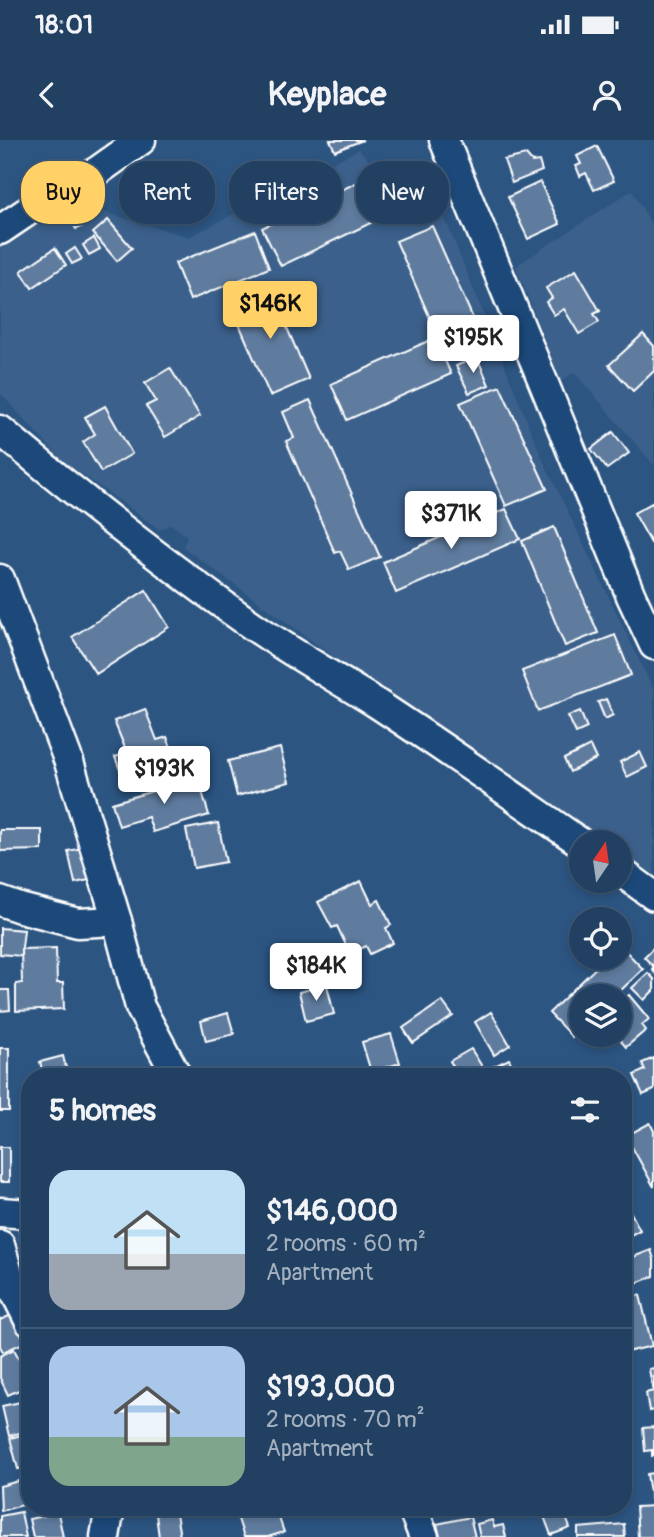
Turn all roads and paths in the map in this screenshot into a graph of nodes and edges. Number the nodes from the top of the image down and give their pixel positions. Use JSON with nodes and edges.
{"nodes":[{"id":1,"x":141,"y":140,"type":"edge"},
{"id":2,"x":444,"y":140,"type":"edge"},
{"id":3,"x":0,"y":230,"type":"edge"},
{"id":4,"x":0,"y":430,"type":"edge"},
{"id":5,"x":0,"y":579,"type":"edge"},
{"id":6,"x":654,"y":645,"type":"edge"},
{"id":7,"x":569,"y":835,"type":"edge"},
{"id":8,"x":632,"y":880,"type":"edge"},
{"id":9,"x":654,"y":896,"type":"edge"},
{"id":10,"x":0,"y":901,"type":"edge"},
{"id":11,"x":117,"y":921,"type":"junction"},
{"id":12,"x":173,"y":1068,"type":"edge"},
{"id":13,"x":0,"y":1212,"type":"edge"},
{"id":14,"x":21,"y":1213,"type":"edge"},
{"id":15,"x":0,"y":1245,"type":"edge"},
{"id":16,"x":21,"y":1304,"type":"edge"},
{"id":17,"x":108,"y":1516,"type":"edge"},
{"id":18,"x":416,"y":1516,"type":"edge"},
{"id":19,"x":105,"y":1537,"type":"edge"},
{"id":20,"x":424,"y":1537,"type":"edge"}],
"edges":[{"from":1,"to":3,"type":"street"},
{"from":2,"to":6,"type":"street"},
{"from":4,"to":7,"type":"street"},
{"from":5,"to":11,"type":"street"},
{"from":8,"to":9,"type":"street"},
{"from":10,"to":11,"type":"street"},
{"from":11,"to":12,"type":"street"},
{"from":13,"to":14,"type":"street"},
{"from":15,"to":16,"type":"street"},
{"from":17,"to":19,"type":"street"},
{"from":18,"to":20,"type":"street"}]}
